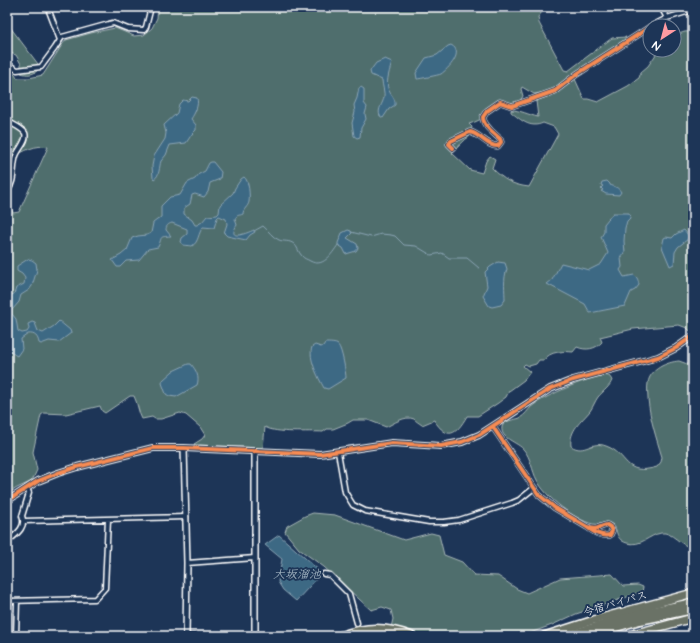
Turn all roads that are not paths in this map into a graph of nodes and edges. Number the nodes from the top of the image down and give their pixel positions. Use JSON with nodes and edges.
{"nodes":[{"id":1,"x":48,"y":7,"type":"edge"},
{"id":2,"x":151,"y":7,"type":"edge"},
{"id":3,"x":661,"y":7,"type":"edge"},
{"id":4,"x":693,"y":10,"type":"edge"},
{"id":5,"x":666,"y":17,"type":"joint"},
{"id":6,"x":642,"y":33,"type":"edge"},
{"id":7,"x":60,"y":40,"type":"junction"},
{"id":8,"x":7,"y":63,"type":"edge"},
{"id":9,"x":7,"y":121,"type":"edge"},
{"id":10,"x":453,"y":148,"type":"dead end"},
{"id":11,"x":7,"y":192,"type":"edge"},
{"id":12,"x":693,"y":336,"type":"edge"},
{"id":13,"x":493,"y":427,"type":"junction"},
{"id":14,"x":184,"y":448,"type":"junction"},
{"id":15,"x":255,"y":451,"type":"junction"},
{"id":16,"x":338,"y":452,"type":"junction"},
{"id":17,"x":27,"y":488,"type":"junction"},
{"id":18,"x":534,"y":488,"type":"junction"},
{"id":19,"x":7,"y":501,"type":"edge"},
{"id":20,"x":186,"y":517,"type":"junction"},
{"id":21,"x":108,"y":519,"type":"junction"},
{"id":22,"x":24,"y":521,"type":"junction"},
{"id":23,"x":587,"y":527,"type":"junction"},
{"id":24,"x":7,"y":542,"type":"edge"},
{"id":25,"x":255,"y":558,"type":"junction"},
{"id":26,"x":187,"y":563,"type":"junction"},
{"id":27,"x":324,"y":574,"type":"dead end"},
{"id":28,"x":693,"y":592,"type":"edge"},
{"id":29,"x":7,"y":601,"type":"edge"},
{"id":30,"x":17,"y":601,"type":"junction"},
{"id":31,"x":693,"y":603,"type":"edge"},
{"id":32,"x":693,"y":609,"type":"edge"},
{"id":33,"x":693,"y":618,"type":"edge"},
{"id":34,"x":356,"y":623,"type":"dead end"},
{"id":35,"x":361,"y":633,"type":"dead end"},
{"id":36,"x":387,"y":633,"type":"edge"},
{"id":37,"x":16,"y":636,"type":"edge"},
{"id":38,"x":186,"y":636,"type":"edge"},
{"id":39,"x":206,"y":636,"type":"edge"},
{"id":40,"x":255,"y":636,"type":"edge"},
{"id":41,"x":340,"y":636,"type":"edge"},
{"id":42,"x":367,"y":636,"type":"edge"},
{"id":43,"x":412,"y":636,"type":"edge"},
{"id":44,"x":544,"y":636,"type":"edge"},
{"id":45,"x":566,"y":636,"type":"edge"},
{"id":46,"x":586,"y":636,"type":"edge"},
{"id":47,"x":626,"y":636,"type":"edge"}],
"edges":[{"from":1,"to":7,"type":"street"},
{"from":2,"to":7,"type":"street"},
{"from":3,"to":5,"type":"street"},
{"from":4,"to":5,"type":"street"},
{"from":6,"to":10,"type":"street"},
{"from":7,"to":8,"type":"street"},
{"from":9,"to":11,"type":"street"},
{"from":12,"to":13,"type":"street"},
{"from":13,"to":16,"type":"street"},
{"from":13,"to":18,"type":"street"},
{"from":14,"to":15,"type":"street"},
{"from":14,"to":17,"type":"street"},
{"from":14,"to":20,"type":"street"},
{"from":15,"to":16,"type":"street"},
{"from":15,"to":25,"type":"street"},
{"from":16,"to":18,"type":"street"},
{"from":17,"to":19,"type":"street"},
{"from":17,"to":22,"type":"street"},
{"from":18,"to":23,"type":"street"},
{"from":20,"to":21,"type":"street"},
{"from":20,"to":26,"type":"street"},
{"from":21,"to":22,"type":"street"},
{"from":21,"to":30,"type":"street"},
{"from":22,"to":24,"type":"street"},
{"from":23,"to":23,"type":"street"},
{"from":25,"to":26,"type":"street"},
{"from":25,"to":40,"type":"street"},
{"from":26,"to":38,"type":"street"},
{"from":27,"to":34,"type":"street"},
{"from":28,"to":44,"type":"highway","name":"今宿バイパス"},
{"from":29,"to":30,"type":"street"},
{"from":30,"to":37,"type":"street"},
{"from":31,"to":45,"type":"highway"},
{"from":32,"to":46,"type":"highway"},
{"from":33,"to":47,"type":"highway"},
{"from":35,"to":42,"type":"street"},
{"from":36,"to":41,"type":"highway"},
{"from":36,"to":43,"type":"highway"},
{"from":38,"to":39,"type":"street"}]}
